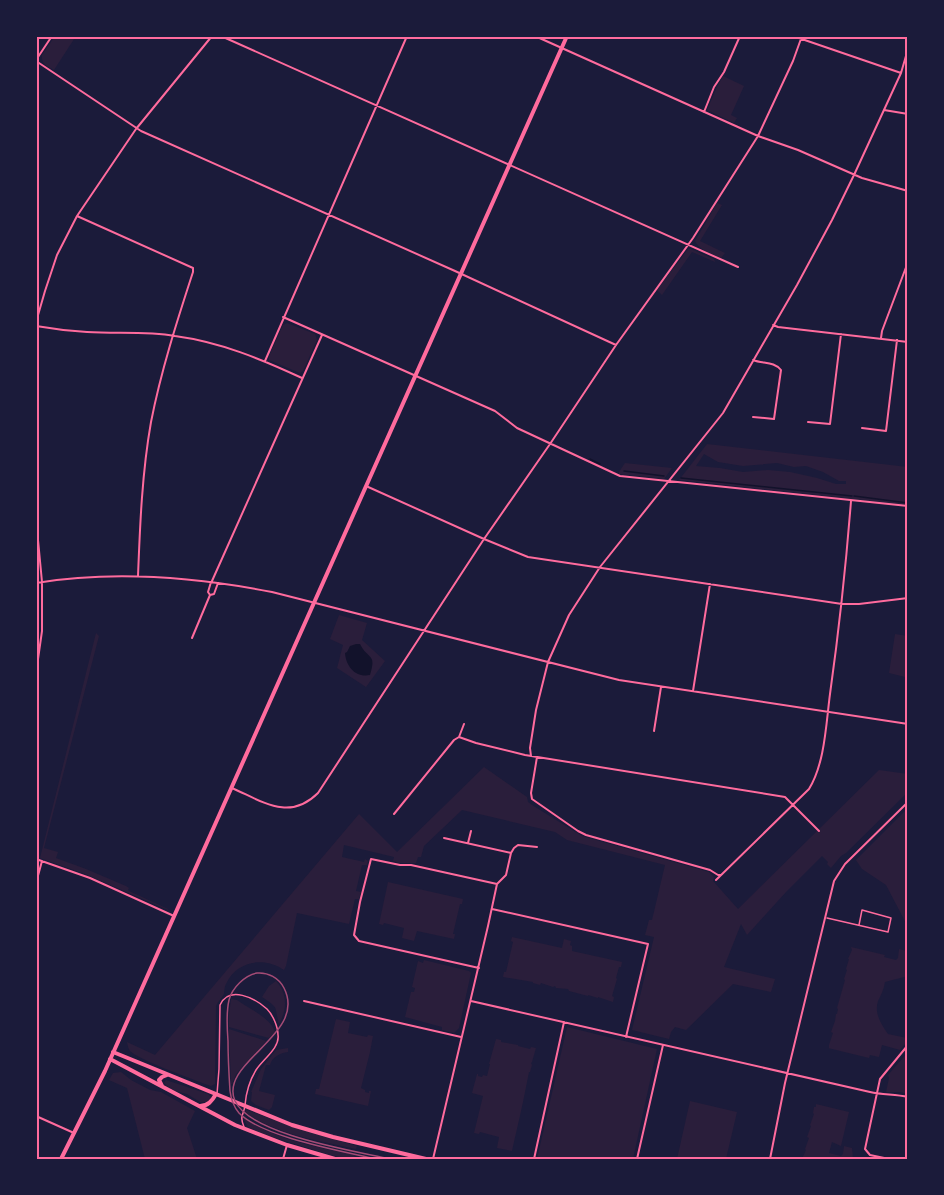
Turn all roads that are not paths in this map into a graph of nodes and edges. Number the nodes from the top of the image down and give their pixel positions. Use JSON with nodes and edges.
{"nodes":[{"id":1,"x":52,"y":36,"type":"edge"},
{"id":2,"x":212,"y":36,"type":"edge"},
{"id":3,"x":221,"y":36,"type":"edge"},
{"id":4,"x":407,"y":36,"type":"edge"},
{"id":5,"x":535,"y":36,"type":"edge"},
{"id":6,"x":567,"y":36,"type":"edge"},
{"id":7,"x":740,"y":36,"type":"edge"},
{"id":8,"x":793,"y":36,"type":"edge"},
{"id":9,"x":801,"y":38,"type":"edge"},
{"id":10,"x":562,"y":48,"type":"junction"},
{"id":11,"x":908,"y":49,"type":"edge"},
{"id":12,"x":36,"y":60,"type":"edge"},
{"id":13,"x":901,"y":73,"type":"junction"},
{"id":14,"x":376,"y":105,"type":"junction"},
{"id":15,"x":883,"y":110,"type":"junction"},
{"id":16,"x":704,"y":112,"type":"junction"},
{"id":17,"x":908,"y":114,"type":"edge"},
{"id":18,"x":136,"y":129,"type":"junction"},
{"id":19,"x":758,"y":136,"type":"junction"},
{"id":20,"x":510,"y":164,"type":"junction"},
{"id":21,"x":854,"y":175,"type":"junction"},
{"id":22,"x":908,"y":191,"type":"edge"},
{"id":23,"x":328,"y":215,"type":"junction"},
{"id":24,"x":77,"y":216,"type":"junction"},
{"id":25,"x":688,"y":244,"type":"junction"},
{"id":26,"x":908,"y":262,"type":"edge"},
{"id":27,"x":738,"y":267,"type":"dead end"},
{"id":28,"x":461,"y":274,"type":"junction"},
{"id":29,"x":283,"y":317,"type":"junction"},
{"id":30,"x":36,"y":324,"type":"edge"},
{"id":31,"x":773,"y":325,"type":"junction"},
{"id":32,"x":841,"y":334,"type":"junction"},
{"id":33,"x":173,"y":335,"type":"junction"},
{"id":34,"x":322,"y":335,"type":"junction"},
{"id":35,"x":881,"y":338,"type":"junction"},
{"id":36,"x":897,"y":340,"type":"junction"},
{"id":37,"x":908,"y":342,"type":"edge"},
{"id":38,"x":616,"y":345,"type":"junction"},
{"id":39,"x":753,"y":360,"type":"junction"},
{"id":40,"x":265,"y":361,"type":"junction"},
{"id":41,"x":415,"y":376,"type":"junction"},
{"id":42,"x":302,"y":378,"type":"junction"},
{"id":43,"x":753,"y":417,"type":"dead end"},
{"id":44,"x":808,"y":422,"type":"dead end"},
{"id":45,"x":862,"y":428,"type":"dead end"},
{"id":46,"x":550,"y":444,"type":"junction"},
{"id":47,"x":669,"y":481,"type":"junction"},
{"id":48,"x":366,"y":486,"type":"junction"},
{"id":49,"x":851,"y":501,"type":"junction"},
{"id":50,"x":908,"y":506,"type":"edge"},
{"id":51,"x":36,"y":519,"type":"edge"},
{"id":52,"x":484,"y":539,"type":"junction"},
{"id":53,"x":600,"y":567,"type":"junction"},
{"id":54,"x":138,"y":576,"type":"junction"},
{"id":55,"x":42,"y":582,"type":"junction"},
{"id":56,"x":211,"y":582,"type":"junction"},
{"id":57,"x":36,"y":583,"type":"edge"},
{"id":58,"x":218,"y":583,"type":"junction"},
{"id":59,"x":710,"y":584,"type":"junction"},
{"id":60,"x":210,"y":595,"type":"junction"},
{"id":61,"x":908,"y":598,"type":"edge"},
{"id":62,"x":314,"y":603,"type":"junction"},
{"id":63,"x":842,"y":604,"type":"junction"},
{"id":64,"x":423,"y":631,"type":"junction"},
{"id":65,"x":192,"y":638,"type":"dead end"},
{"id":66,"x":548,"y":662,"type":"junction"},
{"id":67,"x":36,"y":673,"type":"edge"},
{"id":68,"x":662,"y":686,"type":"junction"},
{"id":69,"x":693,"y":691,"type":"junction"},
{"id":70,"x":828,"y":712,"type":"junction"},
{"id":71,"x":464,"y":724,"type":"dead end"},
{"id":72,"x":908,"y":724,"type":"edge"},
{"id":73,"x":654,"y":731,"type":"dead end"},
{"id":74,"x":459,"y":737,"type":"junction"},
{"id":75,"x":531,"y":756,"type":"junction"},
{"id":76,"x":537,"y":757,"type":"junction"},
{"id":77,"x":232,"y":788,"type":"junction"},
{"id":78,"x":908,"y":802,"type":"edge"},
{"id":79,"x":793,"y":805,"type":"junction"},
{"id":80,"x":394,"y":814,"type":"dead end"},
{"id":81,"x":471,"y":831,"type":"dead end"},
{"id":82,"x":819,"y":831,"type":"dead end"},
{"id":83,"x":444,"y":838,"type":"dead end"},
{"id":84,"x":468,"y":843,"type":"junction"},
{"id":85,"x":537,"y":847,"type":"dead end"},
{"id":86,"x":510,"y":853,"type":"junction"},
{"id":87,"x":36,"y":859,"type":"edge"},
{"id":88,"x":42,"y":861,"type":"junction"},
{"id":89,"x":722,"y":875,"type":"junction"},
{"id":90,"x":716,"y":880,"type":"dead end"},
{"id":91,"x":36,"y":883,"type":"edge"},
{"id":92,"x":497,"y":884,"type":"junction"},
{"id":93,"x":492,"y":909,"type":"junction"},
{"id":94,"x":174,"y":916,"type":"junction"},
{"id":95,"x":824,"y":918,"type":"junction"},
{"id":96,"x":859,"y":925,"type":"junction"},
{"id":97,"x":479,"y":968,"type":"junction"},
{"id":98,"x":304,"y":1001,"type":"dead end"},
{"id":99,"x":471,"y":1001,"type":"junction"},
{"id":100,"x":564,"y":1022,"type":"junction"},
{"id":101,"x":461,"y":1037,"type":"junction"},
{"id":102,"x":626,"y":1037,"type":"junction"},
{"id":103,"x":663,"y":1045,"type":"junction"},
{"id":104,"x":908,"y":1045,"type":"edge"},
{"id":105,"x":113,"y":1052,"type":"junction"},
{"id":106,"x":110,"y":1059,"type":"junction"},
{"id":107,"x":787,"y":1074,"type":"junction"},
{"id":108,"x":168,"y":1075,"type":"junction"},
{"id":109,"x":162,"y":1086,"type":"junction"},
{"id":110,"x":216,"y":1094,"type":"junction"},
{"id":111,"x":877,"y":1094,"type":"junction"},
{"id":112,"x":908,"y":1097,"type":"edge"},
{"id":113,"x":199,"y":1106,"type":"junction"},
{"id":114,"x":245,"y":1106,"type":"junction"},
{"id":115,"x":36,"y":1116,"type":"edge"},
{"id":116,"x":245,"y":1129,"type":"junction"},
{"id":117,"x":74,"y":1133,"type":"junction"},
{"id":118,"x":287,"y":1145,"type":"junction"},
{"id":119,"x":61,"y":1159,"type":"edge"},
{"id":120,"x":283,"y":1159,"type":"edge"},
{"id":121,"x":335,"y":1159,"type":"edge"},
{"id":122,"x":426,"y":1159,"type":"edge"},
{"id":123,"x":433,"y":1159,"type":"edge"},
{"id":124,"x":534,"y":1159,"type":"edge"},
{"id":125,"x":637,"y":1159,"type":"edge"},
{"id":126,"x":770,"y":1159,"type":"edge"},
{"id":127,"x":889,"y":1159,"type":"edge"}],
"edges":[{"from":1,"to":12,"type":"street"},
{"from":2,"to":18,"type":"street"},
{"from":3,"to":14,"type":"street"},
{"from":4,"to":14,"type":"street"},
{"from":5,"to":10,"type":"street"},
{"from":6,"to":10,"type":"main road"},
{"from":7,"to":16,"type":"street"},
{"from":8,"to":9,"type":"street"},
{"from":9,"to":13,"type":"street"},
{"from":9,"to":19,"type":"street"},
{"from":10,"to":16,"type":"street"},
{"from":10,"to":20,"type":"main road"},
{"from":11,"to":13,"type":"street"},
{"from":12,"to":18,"type":"street"},
{"from":13,"to":15,"type":"street"},
{"from":14,"to":20,"type":"street"},
{"from":14,"to":23,"type":"street"},
{"from":15,"to":17,"type":"street"},
{"from":15,"to":21,"type":"street"},
{"from":16,"to":19,"type":"street"},
{"from":18,"to":23,"type":"street"},
{"from":18,"to":24,"type":"street"},
{"from":19,"to":21,"type":"street"},
{"from":19,"to":25,"type":"street"},
{"from":20,"to":25,"type":"street"},
{"from":20,"to":28,"type":"main road"},
{"from":21,"to":22,"type":"street"},
{"from":21,"to":31,"type":"street"},
{"from":23,"to":28,"type":"street"},
{"from":23,"to":29,"type":"street"},
{"from":24,"to":30,"type":"street"},
{"from":24,"to":33,"type":"street"},
{"from":25,"to":27,"type":"street"},
{"from":25,"to":38,"type":"street"},
{"from":26,"to":35,"type":"street"},
{"from":28,"to":38,"type":"street"},
{"from":28,"to":41,"type":"main road"},
{"from":29,"to":34,"type":"street"},
{"from":29,"to":40,"type":"street"},
{"from":30,"to":33,"type":"street"},
{"from":31,"to":32,"type":"street"},
{"from":31,"to":39,"type":"street"},
{"from":32,"to":35,"type":"street"},
{"from":32,"to":44,"type":"street"},
{"from":33,"to":40,"type":"street"},
{"from":33,"to":54,"type":"street"},
{"from":34,"to":41,"type":"street"},
{"from":34,"to":42,"type":"street"},
{"from":35,"to":36,"type":"street"},
{"from":36,"to":37,"type":"street"},
{"from":36,"to":45,"type":"street"},
{"from":38,"to":46,"type":"street"},
{"from":39,"to":43,"type":"street"},
{"from":39,"to":47,"type":"street"},
{"from":40,"to":42,"type":"street"},
{"from":41,"to":46,"type":"street"},
{"from":41,"to":48,"type":"main road"},
{"from":42,"to":56,"type":"street"},
{"from":46,"to":47,"type":"street"},
{"from":46,"to":52,"type":"street"},
{"from":47,"to":49,"type":"street"},
{"from":47,"to":53,"type":"street"},
{"from":48,"to":52,"type":"street"},
{"from":48,"to":62,"type":"main road"},
{"from":49,"to":50,"type":"street"},
{"from":49,"to":63,"type":"street"},
{"from":51,"to":55,"type":"street"},
{"from":52,"to":53,"type":"street"},
{"from":52,"to":64,"type":"street"},
{"from":53,"to":59,"type":"street"},
{"from":53,"to":66,"type":"street"},
{"from":54,"to":55,"type":"street"},
{"from":54,"to":56,"type":"street"},
{"from":55,"to":57,"type":"street"},
{"from":55,"to":67,"type":"street"},
{"from":56,"to":58,"type":"street"},
{"from":56,"to":60,"type":"street"},
{"from":58,"to":60,"type":"street"},
{"from":58,"to":62,"type":"street"},
{"from":59,"to":63,"type":"street"},
{"from":59,"to":69,"type":"street"},
{"from":60,"to":65,"type":"street"},
{"from":61,"to":63,"type":"street"},
{"from":62,"to":64,"type":"street"},
{"from":62,"to":77,"type":"main road"},
{"from":63,"to":70,"type":"street"},
{"from":64,"to":66,"type":"street"},
{"from":64,"to":77,"type":"street"},
{"from":66,"to":68,"type":"street"},
{"from":66,"to":75,"type":"street"},
{"from":68,"to":69,"type":"street"},
{"from":68,"to":73,"type":"street"},
{"from":69,"to":70,"type":"street"},
{"from":70,"to":72,"type":"street"},
{"from":70,"to":79,"type":"street"},
{"from":71,"to":74,"type":"street"},
{"from":74,"to":75,"type":"street"},
{"from":74,"to":80,"type":"street"},
{"from":75,"to":76,"type":"street"},
{"from":76,"to":79,"type":"street"},
{"from":76,"to":89,"type":"street"},
{"from":77,"to":94,"type":"main road"},
{"from":78,"to":95,"type":"street"},
{"from":79,"to":82,"type":"street"},
{"from":79,"to":89,"type":"street"},
{"from":81,"to":84,"type":"street"},
{"from":83,"to":84,"type":"street"},
{"from":84,"to":86,"type":"street"},
{"from":85,"to":86,"type":"street"},
{"from":86,"to":92,"type":"street"},
{"from":87,"to":88,"type":"street"},
{"from":88,"to":91,"type":"street"},
{"from":88,"to":94,"type":"street"},
{"from":89,"to":90,"type":"street"},
{"from":92,"to":93,"type":"street"},
{"from":92,"to":97,"type":"street"},
{"from":93,"to":97,"type":"street"},
{"from":93,"to":102,"type":"street"},
{"from":94,"to":105,"type":"main road"},
{"from":95,"to":96,"type":"lane"},
{"from":95,"to":107,"type":"street"},
{"from":96,"to":96,"type":"lane"},
{"from":97,"to":99,"type":"street"},
{"from":98,"to":101,"type":"street"},
{"from":99,"to":100,"type":"street"},
{"from":99,"to":101,"type":"street"},
{"from":100,"to":102,"type":"street"},
{"from":100,"to":124,"type":"street"},
{"from":101,"to":123,"type":"street"},
{"from":102,"to":103,"type":"street"},
{"from":103,"to":107,"type":"street"},
{"from":103,"to":125,"type":"street"},
{"from":104,"to":111,"type":"street"},
{"from":105,"to":106,"type":"main road"},
{"from":105,"to":108,"type":"main road"},
{"from":106,"to":109,"type":"main road"},
{"from":106,"to":117,"type":"main road"},
{"from":107,"to":111,"type":"street"},
{"from":107,"to":126,"type":"street"},
{"from":108,"to":109,"type":"main road"},
{"from":108,"to":110,"type":"main road"},
{"from":109,"to":113,"type":"main road"},
{"from":110,"to":113,"type":"main road"},
{"from":110,"to":114,"type":"main road"},
{"from":110,"to":114,"type":"lane"},
{"from":111,"to":112,"type":"street"},
{"from":111,"to":127,"type":"street"},
{"from":113,"to":116,"type":"main road"},
{"from":114,"to":116,"type":"lane"},
{"from":114,"to":122,"type":"main road"},
{"from":115,"to":117,"type":"street"},
{"from":116,"to":118,"type":"main road"},
{"from":117,"to":119,"type":"main road"},
{"from":118,"to":120,"type":"street"},
{"from":118,"to":121,"type":"main road"}]}
